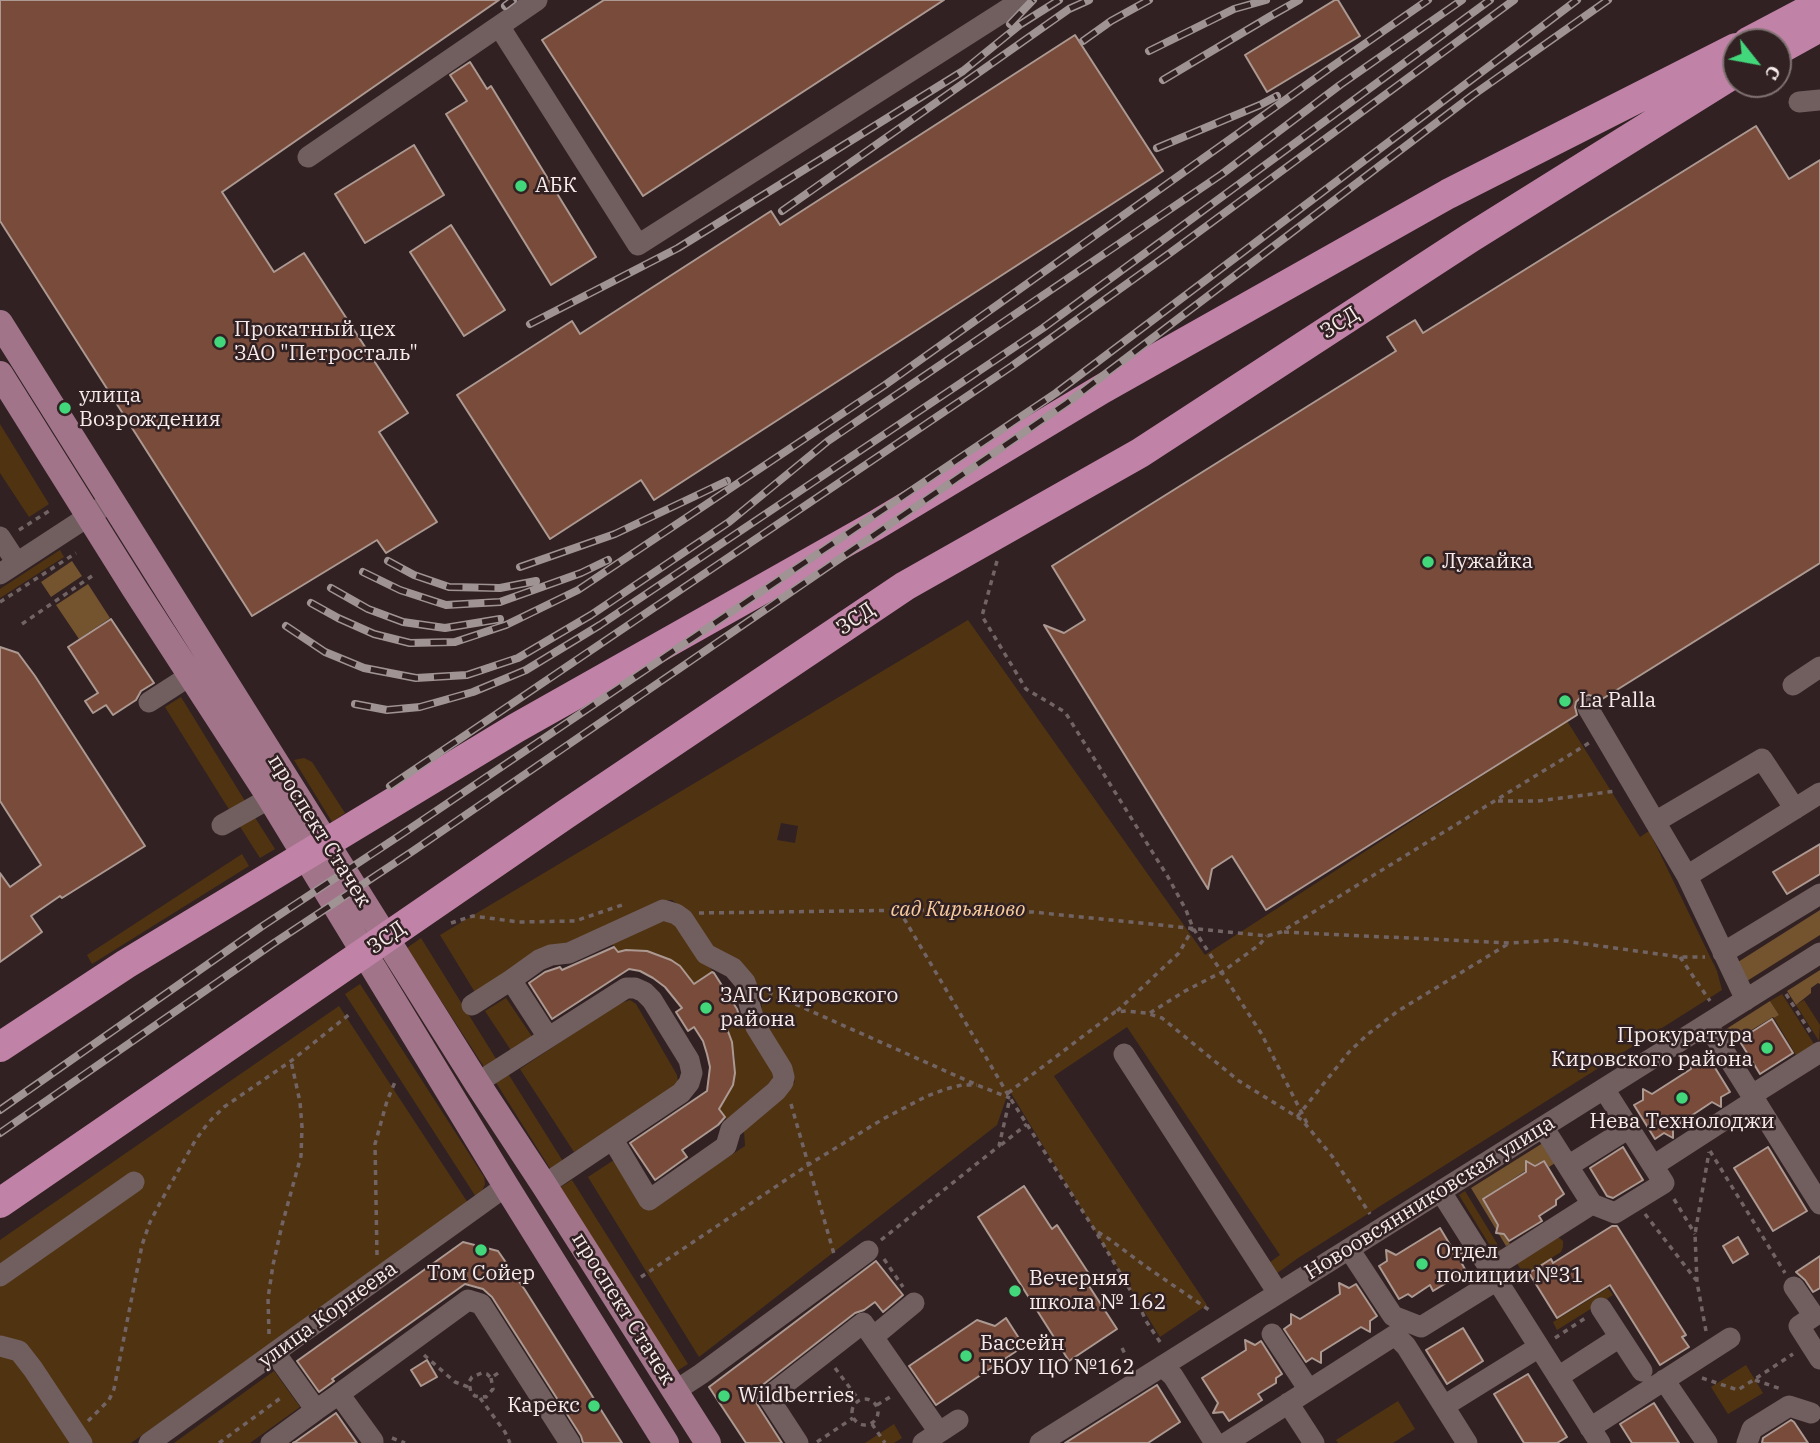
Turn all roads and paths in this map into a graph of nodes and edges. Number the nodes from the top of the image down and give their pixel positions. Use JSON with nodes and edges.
{"nodes":[{"id":1,"x":537,"y":0,"type":"edge"},
{"id":2,"x":1022,"y":0,"type":"edge"},
{"id":3,"x":1820,"y":4,"type":"edge"},
{"id":4,"x":499,"y":26,"type":"junction"},
{"id":5,"x":1820,"y":27,"type":"edge"},
{"id":6,"x":1775,"y":28,"type":"edge"},
{"id":7,"x":1792,"y":42,"type":"edge"},
{"id":8,"x":1722,"y":55,"type":"edge"},
{"id":9,"x":1722,"y":81,"type":"edge"},
{"id":10,"x":308,"y":157,"type":"dead end"},
{"id":11,"x":0,"y":323,"type":"edge"},
{"id":12,"x":0,"y":374,"type":"edge"},
{"id":13,"x":113,"y":501,"type":"junction"},
{"id":14,"x":49,"y":511,"type":"dead end"},
{"id":15,"x":89,"y":516,"type":"junction"},
{"id":16,"x":1,"y":539,"type":"edge"},
{"id":17,"x":76,"y":553,"type":"dead end"},
{"id":18,"x":998,"y":557,"type":"dead end"},
{"id":19,"x":9,"y":568,"type":"edge"},
{"id":20,"x":92,"y":576,"type":"dead end"},
{"id":21,"x":0,"y":602,"type":"edge"},
{"id":22,"x":22,"y":624,"type":"dead end"},
{"id":23,"x":1820,"y":667,"type":"edge"},
{"id":24,"x":191,"y":675,"type":"junction"},
{"id":25,"x":1793,"y":685,"type":"dead end"},
{"id":26,"x":149,"y":702,"type":"dead end"},
{"id":27,"x":1588,"y":708,"type":"dead end"},
{"id":28,"x":1604,"y":734,"type":"junction"},
{"id":29,"x":1635,"y":789,"type":"junction"},
{"id":30,"x":1820,"y":793,"type":"edge"},
{"id":31,"x":270,"y":798,"type":"junction"},
{"id":32,"x":1496,"y":801,"type":"junction"},
{"id":33,"x":1795,"y":809,"type":"junction"},
{"id":34,"x":1655,"y":822,"type":"junction"},
{"id":35,"x":222,"y":825,"type":"dead end"},
{"id":36,"x":1687,"y":876,"type":"junction"},
{"id":37,"x":1820,"y":894,"type":"edge"},
{"id":38,"x":627,"y":904,"type":"dead end"},
{"id":39,"x":899,"y":910,"type":"junction"},
{"id":40,"x":676,"y":914,"type":"junction"},
{"id":41,"x":449,"y":923,"type":"dead end"},
{"id":42,"x":1193,"y":928,"type":"junction"},
{"id":43,"x":1282,"y":932,"type":"junction"},
{"id":44,"x":1267,"y":936,"type":"junction"},
{"id":45,"x":1509,"y":943,"type":"junction"},
{"id":46,"x":1723,"y":953,"type":"junction"},
{"id":47,"x":1820,"y":953,"type":"edge"},
{"id":48,"x":1680,"y":957,"type":"junction"},
{"id":49,"x":1222,"y":972,"type":"junction"},
{"id":50,"x":511,"y":980,"type":"junction"},
{"id":51,"x":745,"y":982,"type":"junction"},
{"id":52,"x":1783,"y":990,"type":"dead end"},
{"id":53,"x":1746,"y":1000,"type":"junction"},
{"id":54,"x":472,"y":1005,"type":"dead end"},
{"id":55,"x":1115,"y":1012,"type":"junction"},
{"id":56,"x":351,"y":1013,"type":"dead end"},
{"id":57,"x":1149,"y":1014,"type":"junction"},
{"id":58,"x":1710,"y":1015,"type":"junction"},
{"id":59,"x":548,"y":1037,"type":"junction"},
{"id":60,"x":0,"y":1047,"type":"edge"},
{"id":61,"x":1124,"y":1054,"type":"dead end"},
{"id":62,"x":1819,"y":1054,"type":"edge"},
{"id":63,"x":291,"y":1061,"type":"junction"},
{"id":64,"x":395,"y":1082,"type":"dead end"},
{"id":65,"x":783,"y":1082,"type":"junction"},
{"id":66,"x":477,"y":1083,"type":"junction"},
{"id":67,"x":977,"y":1085,"type":"junction"},
{"id":68,"x":1604,"y":1089,"type":"junction"},
{"id":69,"x":1009,"y":1096,"type":"junction"},
{"id":70,"x":1754,"y":1098,"type":"junction"},
{"id":71,"x":1302,"y":1111,"type":"junction"},
{"id":72,"x":1297,"y":1117,"type":"junction"},
{"id":73,"x":1027,"y":1124,"type":"junction"},
{"id":74,"x":1309,"y":1127,"type":"junction"},
{"id":75,"x":1543,"y":1127,"type":"junction"},
{"id":76,"x":1629,"y":1128,"type":"junction"},
{"id":77,"x":613,"y":1140,"type":"junction"},
{"id":78,"x":999,"y":1146,"type":"junction"},
{"id":79,"x":808,"y":1165,"type":"junction"},
{"id":80,"x":1568,"y":1166,"type":"junction"},
{"id":81,"x":1659,"y":1174,"type":"junction"},
{"id":82,"x":134,"y":1182,"type":"dead end"},
{"id":83,"x":544,"y":1185,"type":"junction"},
{"id":84,"x":506,"y":1186,"type":"junction"},
{"id":85,"x":1441,"y":1192,"type":"junction"},
{"id":86,"x":1634,"y":1201,"type":"junction"},
{"id":87,"x":0,"y":1203,"type":"edge"},
{"id":88,"x":1592,"y":1204,"type":"junction"},
{"id":89,"x":1820,"y":1204,"type":"edge"},
{"id":90,"x":1373,"y":1219,"type":"dead end"},
{"id":91,"x":1096,"y":1232,"type":"junction"},
{"id":92,"x":1695,"y":1234,"type":"junction"},
{"id":93,"x":1349,"y":1249,"type":"junction"},
{"id":94,"x":868,"y":1251,"type":"junction"},
{"id":95,"x":839,"y":1272,"type":"junction"},
{"id":96,"x":1493,"y":1274,"type":"junction"},
{"id":97,"x":0,"y":1276,"type":"edge"},
{"id":98,"x":641,"y":1277,"type":"dead end"},
{"id":99,"x":378,"y":1279,"type":"junction"},
{"id":100,"x":1697,"y":1282,"type":"junction"},
{"id":101,"x":1794,"y":1287,"type":"joint"},
{"id":102,"x":1278,"y":1293,"type":"junction"},
{"id":103,"x":915,"y":1303,"type":"joint"},
{"id":104,"x":1601,"y":1308,"type":"joint"},
{"id":105,"x":1220,"y":1315,"type":"dead end"},
{"id":106,"x":1272,"y":1334,"type":"dead end"},
{"id":107,"x":873,"y":1337,"type":"junction"},
{"id":108,"x":1620,"y":1338,"type":"junction"},
{"id":109,"x":1730,"y":1338,"type":"dead end"},
{"id":110,"x":399,"y":1343,"type":"junction"},
{"id":111,"x":1546,"y":1343,"type":"junction"},
{"id":112,"x":0,"y":1346,"type":"edge"},
{"id":113,"x":1122,"y":1348,"type":"dead end"},
{"id":114,"x":1709,"y":1351,"type":"junction"},
{"id":115,"x":1815,"y":1351,"type":"edge"},
{"id":116,"x":275,"y":1353,"type":"junction"},
{"id":117,"x":825,"y":1353,"type":"junction"},
{"id":118,"x":1125,"y":1354,"type":"dead end"},
{"id":119,"x":1164,"y":1357,"type":"junction"},
{"id":120,"x":517,"y":1360,"type":"junction"},
{"id":121,"x":1685,"y":1367,"type":"junction"},
{"id":122,"x":1642,"y":1371,"type":"dead end"},
{"id":123,"x":1558,"y":1377,"type":"junction"},
{"id":124,"x":491,"y":1378,"type":"junction"},
{"id":125,"x":1664,"y":1380,"type":"junction"},
{"id":126,"x":469,"y":1387,"type":"junction"},
{"id":127,"x":1309,"y":1390,"type":"junction"},
{"id":128,"x":675,"y":1391,"type":"junction"},
{"id":129,"x":340,"y":1394,"type":"junction"},
{"id":130,"x":283,"y":1397,"type":"dead end"},
{"id":131,"x":480,"y":1398,"type":"junction"},
{"id":132,"x":859,"y":1400,"type":"junction"},
{"id":133,"x":1288,"y":1403,"type":"junction"},
{"id":134,"x":1444,"y":1406,"type":"junction"},
{"id":135,"x":316,"y":1410,"type":"junction"},
{"id":136,"x":1817,"y":1416,"type":"edge"},
{"id":137,"x":853,"y":1418,"type":"junction"},
{"id":138,"x":958,"y":1420,"type":"dead end"},
{"id":139,"x":872,"y":1424,"type":"junction"},
{"id":140,"x":931,"y":1437,"type":"edge"},
{"id":141,"x":78,"y":1438,"type":"edge"},
{"id":142,"x":1596,"y":1439,"type":"edge"},
{"id":143,"x":149,"y":1443,"type":"edge"},
{"id":144,"x":219,"y":1443,"type":"edge"},
{"id":145,"x":271,"y":1443,"type":"edge"},
{"id":146,"x":373,"y":1443,"type":"edge"},
{"id":147,"x":510,"y":1443,"type":"edge"},
{"id":148,"x":570,"y":1443,"type":"edge"},
{"id":149,"x":666,"y":1443,"type":"edge"},
{"id":150,"x":708,"y":1443,"type":"edge"},
{"id":151,"x":798,"y":1443,"type":"edge"},
{"id":152,"x":816,"y":1443,"type":"edge"},
{"id":153,"x":885,"y":1443,"type":"edge"},
{"id":154,"x":1040,"y":1443,"type":"edge"},
{"id":155,"x":1215,"y":1443,"type":"edge"},
{"id":156,"x":1226,"y":1443,"type":"edge"},
{"id":157,"x":1314,"y":1443,"type":"edge"},
{"id":158,"x":1467,"y":1443,"type":"edge"},
{"id":159,"x":1707,"y":1443,"type":"edge"},
{"id":160,"x":1747,"y":1443,"type":"edge"}],
"edges":[{"from":1,"to":4,"type":"street"},
{"from":2,"to":4,"type":"street"},
{"from":3,"to":6,"type":"highway"},
{"from":4,"to":10,"type":"street"},
{"from":5,"to":7,"type":"highway"},
{"from":8,"to":60,"type":"highway"},
{"from":9,"to":87,"type":"highway","name":"ЗСД"},
{"from":11,"to":13,"type":"main road","name":"проспект Стачек"},
{"from":12,"to":15,"type":"main road","name":"проспект Стачек"},
{"from":13,"to":15,"type":"street"},
{"from":13,"to":66,"type":"main road","name":"проспект Стачек"},
{"from":14,"to":16,"type":"path"},
{"from":15,"to":19,"type":"street"},
{"from":15,"to":24,"type":"main road","name":"проспект Стачек"},
{"from":16,"to":19,"type":"street"},
{"from":17,"to":21,"type":"path"},
{"from":18,"to":42,"type":"path"},
{"from":20,"to":22,"type":"path"},
{"from":23,"to":25,"type":"street"},
{"from":24,"to":26,"type":"street"},
{"from":24,"to":31,"type":"main road","name":"проспект Стачек"},
{"from":27,"to":28,"type":"street"},
{"from":28,"to":29,"type":"street"},
{"from":28,"to":32,"type":"path"},
{"from":29,"to":32,"type":"path"},
{"from":29,"to":34,"type":"street"},
{"from":30,"to":33,"type":"street"},
{"from":31,"to":35,"type":"street"},
{"from":31,"to":84,"type":"main road","name":"проспект Стачек"},
{"from":32,"to":43,"type":"path"},
{"from":33,"to":34,"type":"street"},
{"from":33,"to":36,"type":"street"},
{"from":34,"to":36,"type":"street"},
{"from":36,"to":46,"type":"street"},
{"from":37,"to":46,"type":"street"},
{"from":38,"to":41,"type":"path"},
{"from":39,"to":40,"type":"path"},
{"from":39,"to":42,"type":"path"},
{"from":39,"to":69,"type":"path"},
{"from":40,"to":50,"type":"street"},
{"from":40,"to":51,"type":"street"},
{"from":42,"to":44,"type":"path"},
{"from":42,"to":49,"type":"path"},
{"from":42,"to":55,"type":"path"},
{"from":43,"to":44,"type":"path"},
{"from":43,"to":45,"type":"path"},
{"from":44,"to":49,"type":"path"},
{"from":45,"to":48,"type":"path"},
{"from":45,"to":71,"type":"path"},
{"from":46,"to":48,"type":"path"},
{"from":46,"to":53,"type":"street"},
{"from":47,"to":53,"type":"street","name":"Новоовсянниковская улица"},
{"from":48,"to":58,"type":"path"},
{"from":49,"to":57,"type":"path"},
{"from":49,"to":71,"type":"path"},
{"from":50,"to":54,"type":"street"},
{"from":50,"to":59,"type":"street"},
{"from":51,"to":65,"type":"street"},
{"from":51,"to":67,"type":"path"},
{"from":52,"to":62,"type":"path"},
{"from":53,"to":58,"type":"street","name":"Новоовсянниковская улица"},
{"from":55,"to":57,"type":"path"},
{"from":55,"to":69,"type":"path"},
{"from":56,"to":63,"type":"path"},
{"from":57,"to":72,"type":"path"},
{"from":58,"to":68,"type":"street","name":"Новоовсянниковская улица"},
{"from":58,"to":70,"type":"street"},
{"from":59,"to":66,"type":"street"},
{"from":59,"to":77,"type":"street"},
{"from":61,"to":102,"type":"street"},
{"from":62,"to":70,"type":"street"},
{"from":63,"to":116,"type":"path"},
{"from":63,"to":141,"type":"path"},
{"from":64,"to":99,"type":"path"},
{"from":65,"to":77,"type":"street"},
{"from":65,"to":79,"type":"path"},
{"from":66,"to":83,"type":"main road","name":"проспект Стачек"},
{"from":67,"to":69,"type":"path"},
{"from":67,"to":79,"type":"path"},
{"from":68,"to":75,"type":"street","name":"Новоовсянниковская улица"},
{"from":68,"to":76,"type":"street"},
{"from":69,"to":73,"type":"path"},
{"from":69,"to":78,"type":"path"},
{"from":70,"to":81,"type":"street"},
{"from":70,"to":89,"type":"street"},
{"from":71,"to":72,"type":"path"},
{"from":71,"to":74,"type":"path"},
{"from":72,"to":74,"type":"path"},
{"from":73,"to":78,"type":"path"},
{"from":73,"to":91,"type":"path"},
{"from":74,"to":90,"type":"path"},
{"from":75,"to":80,"type":"street"},
{"from":75,"to":85,"type":"street","name":"Новоовсянниковская улица"},
{"from":76,"to":80,"type":"street"},
{"from":76,"to":81,"type":"street"},
{"from":77,"to":83,"type":"street"},
{"from":78,"to":94,"type":"path"},
{"from":79,"to":95,"type":"path"},
{"from":79,"to":98,"type":"path"},
{"from":80,"to":88,"type":"street"},
{"from":81,"to":86,"type":"street"},
{"from":81,"to":92,"type":"path"},
{"from":82,"to":97,"type":"street"},
{"from":83,"to":128,"type":"main road","name":"проспект Стачек"},
{"from":84,"to":99,"type":"street","name":"улица Корнеева"},
{"from":84,"to":149,"type":"main road","name":"проспект Стачек"},
{"from":85,"to":93,"type":"street","name":"Новоовсянниковская улица"},
{"from":85,"to":96,"type":"street"},
{"from":86,"to":88,"type":"street"},
{"from":86,"to":100,"type":"path"},
{"from":88,"to":96,"type":"street"},
{"from":91,"to":105,"type":"path"},
{"from":91,"to":119,"type":"path"},
{"from":92,"to":100,"type":"path"},
{"from":92,"to":101,"type":"path"},
{"from":93,"to":96,"type":"street"},
{"from":93,"to":102,"type":"street","name":"Новоовсянниковская улица"},
{"from":94,"to":95,"type":"street"},
{"from":94,"to":103,"type":"path"},
{"from":95,"to":128,"type":"street"},
{"from":96,"to":111,"type":"street"},
{"from":99,"to":116,"type":"street","name":"улица Корнеева"},
{"from":100,"to":114,"type":"path"},
{"from":101,"to":115,"type":"street"},
{"from":102,"to":119,"type":"street","name":"Новоовсянниковская улица"},
{"from":103,"to":107,"type":"street"},
{"from":104,"to":108,"type":"street"},
{"from":104,"to":111,"type":"path"},
{"from":106,"to":127,"type":"street"},
{"from":107,"to":117,"type":"street"},
{"from":107,"to":140,"type":"street"},
{"from":108,"to":122,"type":"street"},
{"from":108,"to":123,"type":"street"},
{"from":109,"to":114,"type":"street"},
{"from":110,"to":120,"type":"street"},
{"from":110,"to":126,"type":"path"},
{"from":110,"to":129,"type":"street"},
{"from":111,"to":123,"type":"street"},
{"from":111,"to":134,"type":"street"},
{"from":112,"to":141,"type":"street"},
{"from":113,"to":118,"type":"path"},
{"from":114,"to":121,"type":"street"},
{"from":115,"to":121,"type":"path"},
{"from":116,"to":135,"type":"street"},
{"from":116,"to":143,"type":"street","name":"улица Корнеева"},
{"from":117,"to":132,"type":"path"},
{"from":117,"to":151,"type":"street"},
{"from":119,"to":154,"type":"street","name":"Новоовсянниковская улица"},
{"from":119,"to":155,"type":"street"},
{"from":120,"to":124,"type":"path"},
{"from":120,"to":148,"type":"street"},
{"from":121,"to":125,"type":"street"},
{"from":123,"to":142,"type":"street"},
{"from":124,"to":126,"type":"path"},
{"from":124,"to":131,"type":"path"},
{"from":125,"to":142,"type":"street"},
{"from":125,"to":159,"type":"street"},
{"from":126,"to":131,"type":"path"},
{"from":127,"to":133,"type":"street"},
{"from":127,"to":134,"type":"street"},
{"from":128,"to":150,"type":"main road","name":"проспект Стачек"},
{"from":129,"to":135,"type":"street"},
{"from":129,"to":146,"type":"street"},
{"from":130,"to":144,"type":"path"},
{"from":131,"to":147,"type":"path"},
{"from":132,"to":137,"type":"path"},
{"from":132,"to":139,"type":"path"},
{"from":133,"to":156,"type":"street"},
{"from":133,"to":157,"type":"street"},
{"from":134,"to":158,"type":"street"},
{"from":135,"to":145,"type":"street"},
{"from":136,"to":160,"type":"street"},
{"from":137,"to":139,"type":"path"},
{"from":137,"to":152,"type":"path"},
{"from":138,"to":140,"type":"street"},
{"from":139,"to":153,"type":"path"}]}
